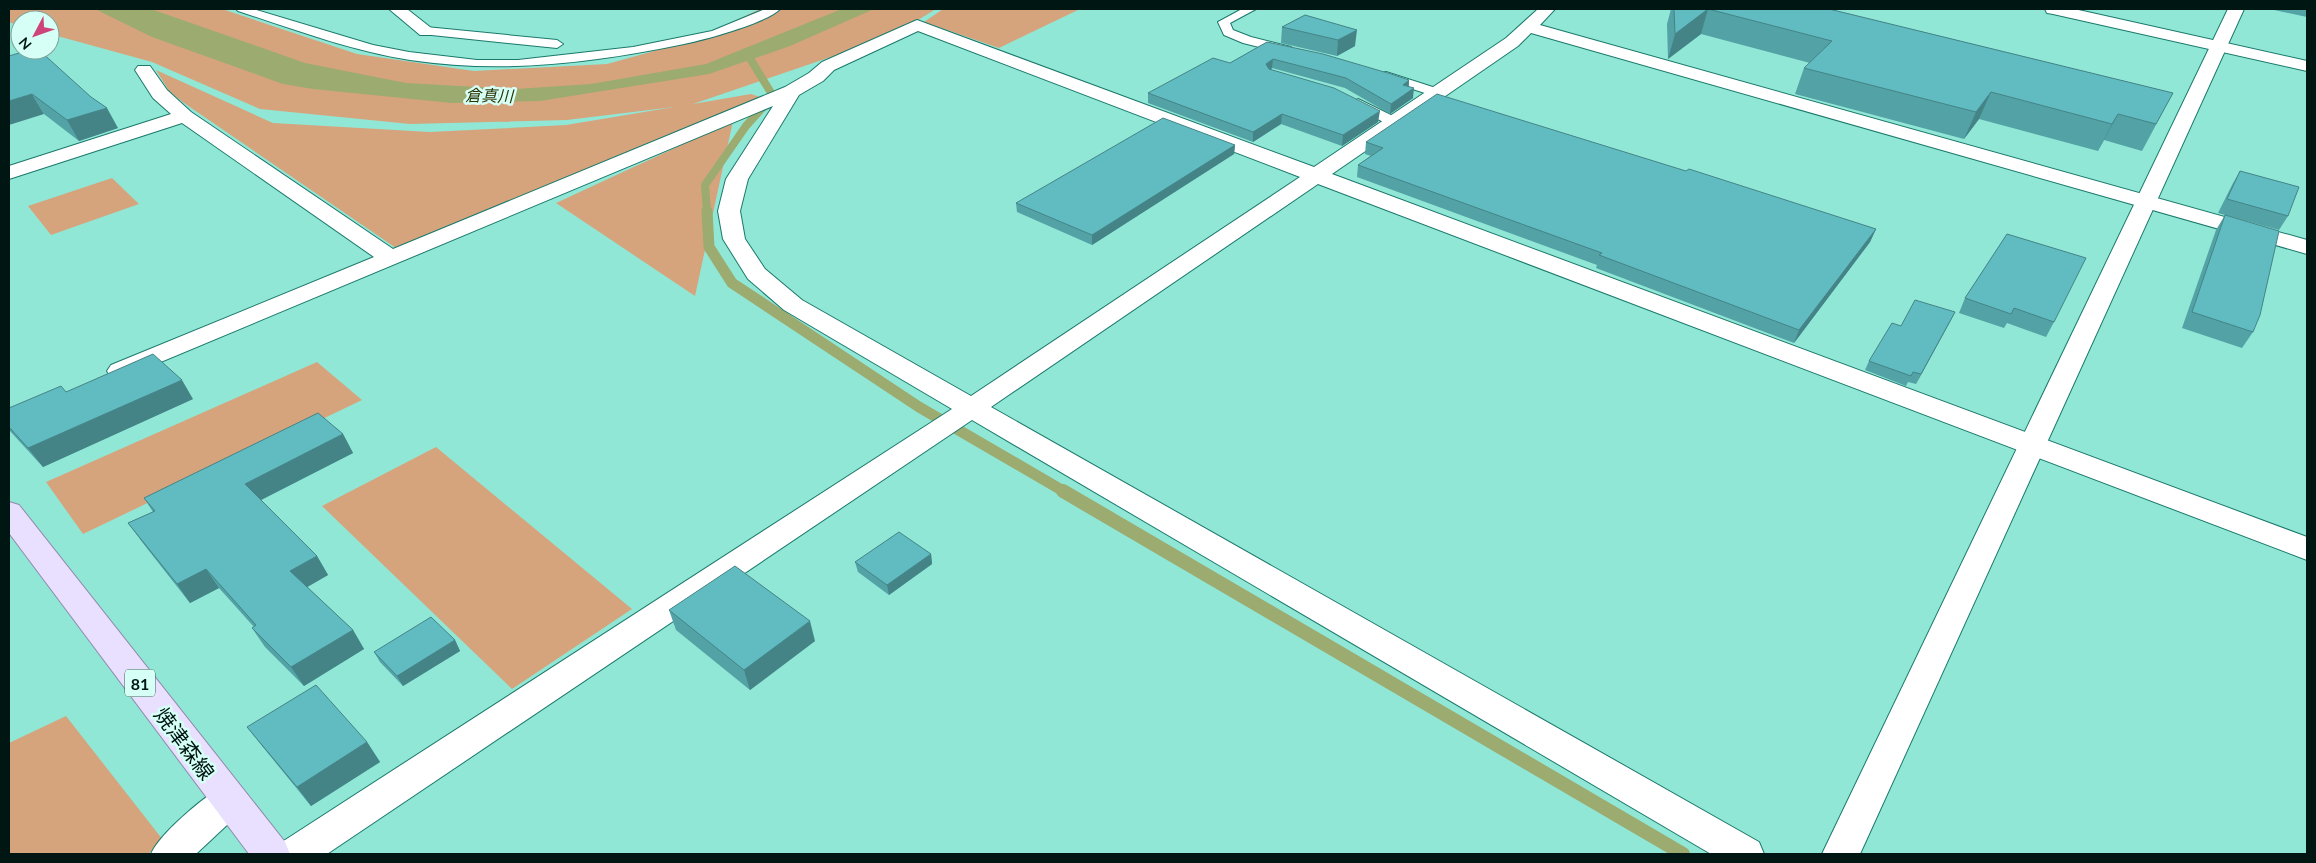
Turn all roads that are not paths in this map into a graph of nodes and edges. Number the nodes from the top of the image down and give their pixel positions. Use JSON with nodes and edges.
{"nodes":[{"id":1,"x":242,"y":9,"type":"edge"},
{"id":2,"x":397,"y":9,"type":"edge"},
{"id":3,"x":774,"y":9,"type":"edge"},
{"id":4,"x":1250,"y":9,"type":"edge"},
{"id":5,"x":1547,"y":9,"type":"edge"},
{"id":6,"x":2053,"y":9,"type":"edge"},
{"id":7,"x":2236,"y":9,"type":"edge"},
{"id":8,"x":1529,"y":27,"type":"junction"},
{"id":9,"x":426,"y":31,"type":"joint"},
{"id":10,"x":557,"y":44,"type":"dead end"},
{"id":11,"x":2218,"y":46,"type":"junction"},
{"id":12,"x":1301,"y":53,"type":"edge"},
{"id":13,"x":2307,"y":66,"type":"edge"},
{"id":14,"x":144,"y":70,"type":"dead end"},
{"id":15,"x":1377,"y":73,"type":"edge"},
{"id":16,"x":787,"y":93,"type":"junction"},
{"id":17,"x":1437,"y":93,"type":"junction"},
{"id":18,"x":1347,"y":97,"type":"edge"},
{"id":19,"x":184,"y":116,"type":"junction"},
{"id":20,"x":1394,"y":122,"type":"junction"},
{"id":21,"x":9,"y":173,"type":"edge"},
{"id":22,"x":1315,"y":176,"type":"junction"},
{"id":23,"x":2144,"y":201,"type":"junction"},
{"id":24,"x":2307,"y":247,"type":"edge"},
{"id":25,"x":389,"y":257,"type":"junction"},
{"id":26,"x":99,"y":379,"type":"edge"},
{"id":27,"x":964,"y":413,"type":"junction"},
{"id":28,"x":2031,"y":445,"type":"junction"},
{"id":29,"x":9,"y":512,"type":"edge"},
{"id":30,"x":2307,"y":549,"type":"edge"},
{"id":31,"x":229,"y":800,"type":"junction"},
{"id":32,"x":170,"y":854,"type":"edge"},
{"id":33,"x":271,"y":854,"type":"edge"},
{"id":34,"x":296,"y":854,"type":"edge"},
{"id":35,"x":1744,"y":854,"type":"edge"},
{"id":36,"x":1841,"y":854,"type":"edge"}],
"edges":[{"from":1,"to":3,"type":"lane"},
{"from":2,"to":9,"type":"street"},
{"from":4,"to":12,"type":"lane"},
{"from":5,"to":8,"type":"street"},
{"from":6,"to":11,"type":"street"},
{"from":7,"to":11,"type":"street"},
{"from":8,"to":17,"type":"street"},
{"from":8,"to":23,"type":"street"},
{"from":9,"to":10,"type":"lane"},
{"from":11,"to":13,"type":"street"},
{"from":11,"to":23,"type":"street"},
{"from":14,"to":19,"type":"street"},
{"from":15,"to":17,"type":"lane"},
{"from":16,"to":22,"type":"street"},
{"from":16,"to":25,"type":"street"},
{"from":16,"to":27,"type":"street"},
{"from":17,"to":20,"type":"street"},
{"from":18,"to":20,"type":"lane"},
{"from":19,"to":21,"type":"street"},
{"from":19,"to":25,"type":"street"},
{"from":20,"to":22,"type":"street"},
{"from":22,"to":27,"type":"street"},
{"from":22,"to":28,"type":"street"},
{"from":23,"to":24,"type":"street"},
{"from":23,"to":28,"type":"street"},
{"from":25,"to":26,"type":"street"},
{"from":27,"to":34,"type":"street"},
{"from":27,"to":35,"type":"street"},
{"from":28,"to":30,"type":"street"},
{"from":28,"to":36,"type":"street"},
{"from":29,"to":31,"type":"main road","name":"焼津森線","number":"81"},
{"from":31,"to":32,"type":"street"},
{"from":31,"to":33,"type":"main road","name":"焼津森線","number":"81"}]}
